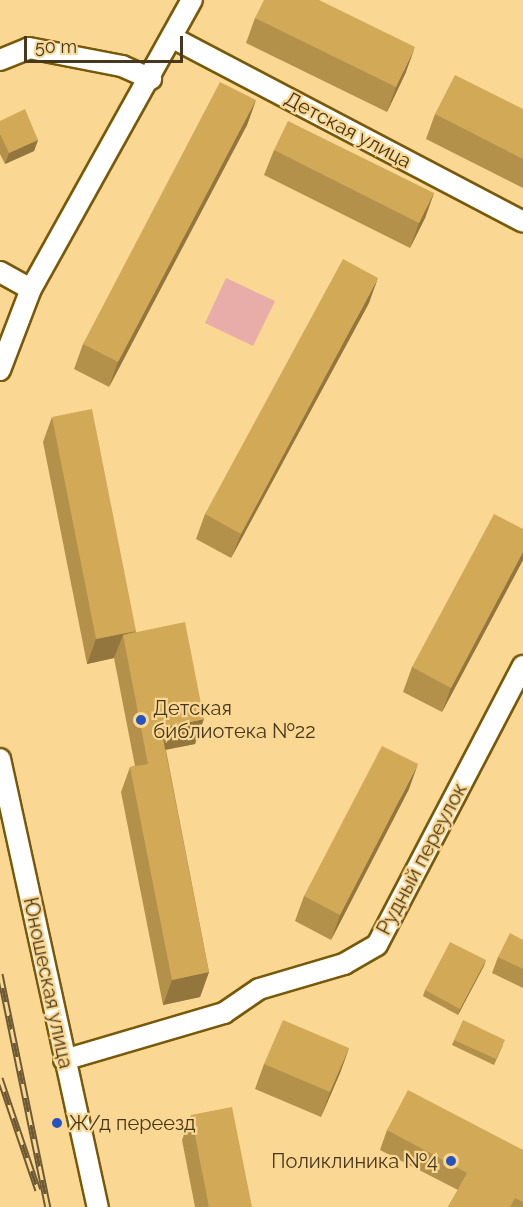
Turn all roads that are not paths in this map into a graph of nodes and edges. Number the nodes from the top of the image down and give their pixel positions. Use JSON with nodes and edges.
{"nodes":[{"id":1,"x":192,"y":0,"type":"edge"},
{"id":2,"x":173,"y":38,"type":"junction"},
{"id":3,"x":0,"y":60,"type":"edge"},
{"id":4,"x":151,"y":79,"type":"junction"},
{"id":5,"x":523,"y":222,"type":"edge"},
{"id":6,"x":0,"y":272,"type":"edge"},
{"id":7,"x":31,"y":289,"type":"junction"},
{"id":8,"x":0,"y":370,"type":"edge"},
{"id":9,"x":523,"y":666,"type":"edge"},
{"id":10,"x":0,"y":759,"type":"edge"},
{"id":11,"x":64,"y":1060,"type":"junction"},
{"id":12,"x":98,"y":1207,"type":"edge"}],
"edges":[{"from":1,"to":2,"type":"street"},
{"from":2,"to":4,"type":"street"},
{"from":2,"to":5,"type":"street","name":"Детская улица"},
{"from":3,"to":4,"type":"street"},
{"from":4,"to":7,"type":"street"},
{"from":6,"to":7,"type":"street"},
{"from":7,"to":8,"type":"street"},
{"from":9,"to":11,"type":"street","name":"Рудный переулок"},
{"from":10,"to":11,"type":"street","name":"Юношеская улица"},
{"from":11,"to":12,"type":"street","name":"Юношеская улица"}]}
